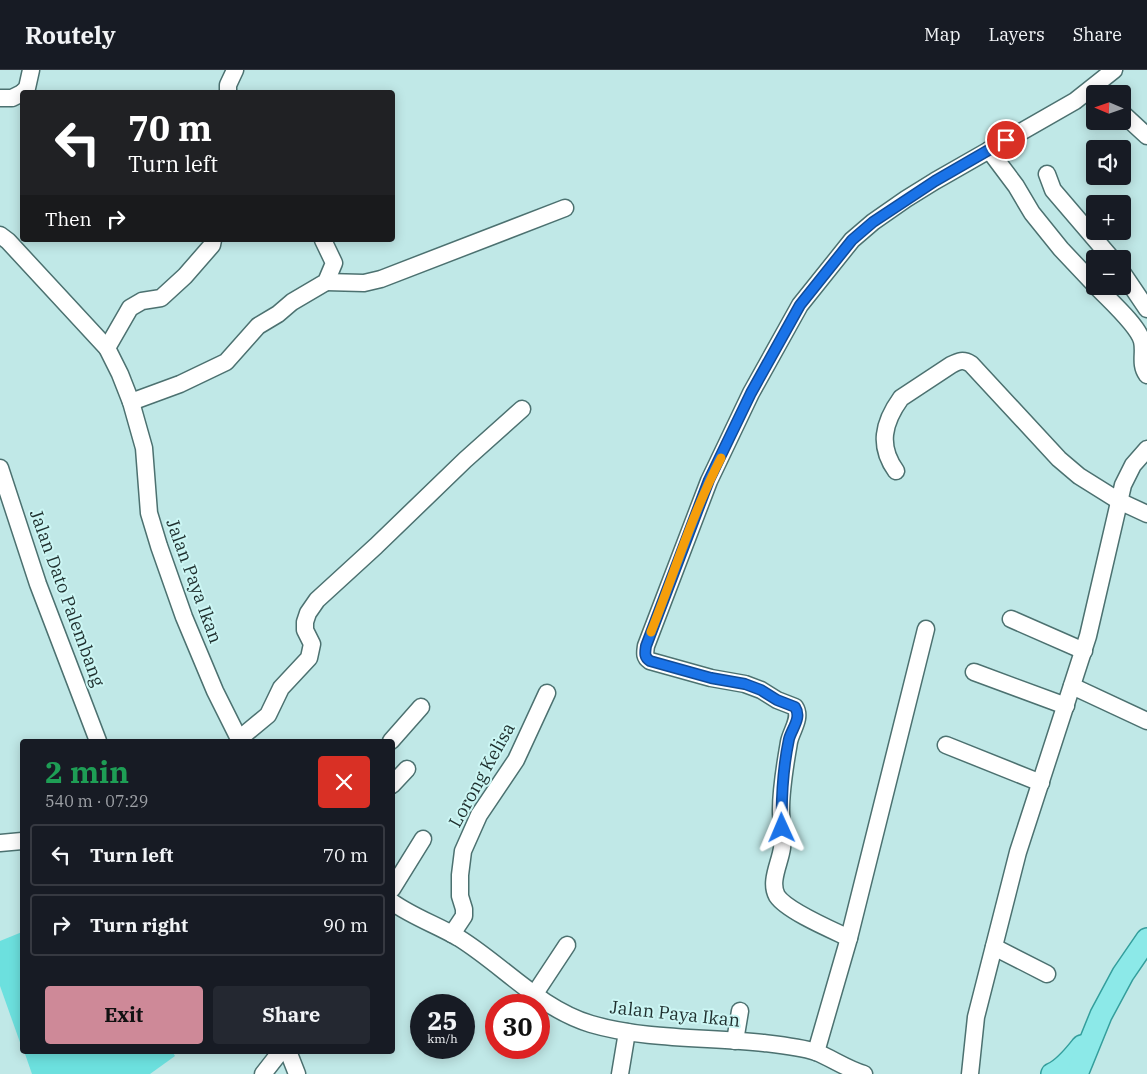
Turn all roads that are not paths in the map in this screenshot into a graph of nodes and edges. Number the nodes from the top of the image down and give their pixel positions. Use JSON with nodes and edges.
{"nodes":[{"id":1,"x":31,"y":70,"type":"edge"},
{"id":2,"x":235,"y":70,"type":"edge"},
{"id":3,"x":1114,"y":70,"type":"edge"},
{"id":4,"x":1102,"y":85,"type":"edge"},
{"id":5,"x":25,"y":90,"type":"edge"},
{"id":6,"x":228,"y":90,"type":"edge"},
{"id":7,"x":20,"y":94,"type":"edge"},
{"id":8,"x":1086,"y":96,"type":"edge"},
{"id":9,"x":0,"y":98,"type":"edge"},
{"id":10,"x":1131,"y":121,"type":"edge"},
{"id":11,"x":1147,"y":136,"type":"edge"},
{"id":12,"x":989,"y":150,"type":"junction"},
{"id":13,"x":1046,"y":174,"type":"dead end"},
{"id":14,"x":565,"y":208,"type":"dead end"},
{"id":15,"x":0,"y":235,"type":"edge"},
{"id":16,"x":213,"y":242,"type":"edge"},
{"id":17,"x":325,"y":242,"type":"edge"},
{"id":18,"x":1104,"y":250,"type":"edge"},
{"id":19,"x":1086,"y":275,"type":"edge"},
{"id":20,"x":326,"y":282,"type":"junction"},
{"id":21,"x":1131,"y":285,"type":"edge"},
{"id":22,"x":1105,"y":295,"type":"edge"},
{"id":23,"x":1147,"y":309,"type":"edge"},
{"id":24,"x":107,"y":348,"type":"junction"},
{"id":25,"x":1147,"y":375,"type":"edge"},
{"id":26,"x":131,"y":402,"type":"junction"},
{"id":27,"x":522,"y":409,"type":"dead end"},
{"id":28,"x":1147,"y":449,"type":"edge"},
{"id":29,"x":0,"y":468,"type":"edge"},
{"id":30,"x":896,"y":471,"type":"dead end"},
{"id":31,"x":1119,"y":501,"type":"junction"},
{"id":32,"x":1147,"y":514,"type":"edge"},
{"id":33,"x":1011,"y":619,"type":"dead end"},
{"id":34,"x":926,"y":629,"type":"dead end"},
{"id":35,"x":1084,"y":651,"type":"junction"},
{"id":36,"x":974,"y":672,"type":"dead end"},
{"id":37,"x":1072,"y":686,"type":"junction"},
{"id":38,"x":548,"y":693,"type":"dead end"},
{"id":39,"x":1066,"y":706,"type":"junction"},
{"id":40,"x":421,"y":707,"type":"dead end"},
{"id":41,"x":1147,"y":721,"type":"edge"},
{"id":42,"x":97,"y":739,"type":"edge"},
{"id":43,"x":239,"y":739,"type":"edge"},
{"id":44,"x":240,"y":739,"type":"edge"},
{"id":45,"x":393,"y":739,"type":"edge"},
{"id":46,"x":946,"y":745,"type":"dead end"},
{"id":47,"x":407,"y":769,"type":"dead end"},
{"id":48,"x":1041,"y":782,"type":"junction"},
{"id":49,"x":395,"y":783,"type":"edge"},
{"id":50,"x":423,"y":839,"type":"dead end"},
{"id":51,"x":395,"y":884,"type":"edge"},
{"id":52,"x":396,"y":909,"type":"edge"},
{"id":53,"x":452,"y":934,"type":"junction"},
{"id":54,"x":849,"y":938,"type":"junction"},
{"id":55,"x":1147,"y":939,"type":"edge"},
{"id":56,"x":567,"y":945,"type":"dead end"},
{"id":57,"x":994,"y":947,"type":"junction"},
{"id":58,"x":1047,"y":974,"type":"dead end"},
{"id":59,"x":1123,"y":974,"type":"junction"},
{"id":60,"x":533,"y":994,"type":"edge"},
{"id":61,"x":535,"y":994,"type":"edge"},
{"id":62,"x":550,"y":1004,"type":"edge"},
{"id":63,"x":740,"y":1010,"type":"dead end"},
{"id":64,"x":627,"y":1032,"type":"junction"},
{"id":65,"x":1094,"y":1032,"type":"junction"},
{"id":66,"x":735,"y":1041,"type":"junction"},
{"id":67,"x":816,"y":1052,"type":"junction"},
{"id":68,"x":279,"y":1054,"type":"edge"},
{"id":69,"x":289,"y":1054,"type":"edge"},
{"id":70,"x":263,"y":1074,"type":"edge"},
{"id":71,"x":297,"y":1074,"type":"edge"},
{"id":72,"x":620,"y":1074,"type":"edge"},
{"id":73,"x":864,"y":1074,"type":"edge"},
{"id":74,"x":970,"y":1074,"type":"edge"},
{"id":75,"x":1052,"y":1074,"type":"edge"},
{"id":76,"x":1076,"y":1074,"type":"edge"},
{"id":77,"x":1091,"y":1074,"type":"edge"}],
"edges":[{"from":1,"to":5,"type":"street"},
{"from":2,"to":6,"type":"street"},
{"from":3,"to":4,"type":"street"},
{"from":7,"to":9,"type":"street"},
{"from":8,"to":12,"type":"street"},
{"from":10,"to":11,"type":"street"},
{"from":12,"to":19,"type":"street"},
{"from":12,"to":54,"type":"street"},
{"from":13,"to":18,"type":"street"},
{"from":14,"to":20,"type":"street"},
{"from":15,"to":24,"type":"street","name":"Jalan Paya Ikan"},
{"from":16,"to":24,"type":"street"},
{"from":17,"to":20,"type":"street"},
{"from":20,"to":26,"type":"street"},
{"from":21,"to":23,"type":"street"},
{"from":22,"to":25,"type":"street"},
{"from":24,"to":26,"type":"street","name":"Jalan Paya Ikan"},
{"from":26,"to":43,"type":"street","name":"Jalan Paya Ikan"},
{"from":27,"to":44,"type":"street"},
{"from":28,"to":31,"type":"street"},
{"from":29,"to":42,"type":"street","name":"Jalan Dato Palembang"},
{"from":30,"to":31,"type":"street"},
{"from":31,"to":32,"type":"street"},
{"from":31,"to":35,"type":"street"},
{"from":33,"to":35,"type":"street"},
{"from":34,"to":54,"type":"street"},
{"from":35,"to":37,"type":"street"},
{"from":36,"to":39,"type":"street"},
{"from":37,"to":39,"type":"street"},
{"from":37,"to":41,"type":"street"},
{"from":38,"to":53,"type":"street","name":"Lorong Kelisa"},
{"from":39,"to":48,"type":"street"},
{"from":40,"to":45,"type":"street"},
{"from":46,"to":48,"type":"street"},
{"from":47,"to":49,"type":"street"},
{"from":48,"to":57,"type":"street"},
{"from":50,"to":51,"type":"street"},
{"from":52,"to":53,"type":"street","name":"Jalan Paya Ikan"},
{"from":53,"to":60,"type":"street","name":"Jalan Paya Ikan"},
{"from":54,"to":67,"type":"street"},
{"from":55,"to":59,"type":"main road"},
{"from":56,"to":61,"type":"street"},
{"from":57,"to":58,"type":"street"},
{"from":57,"to":74,"type":"street"},
{"from":59,"to":65,"type":"main road"},
{"from":59,"to":77,"type":"main road"},
{"from":62,"to":64,"type":"street","name":"Jalan Paya Ikan"},
{"from":63,"to":66,"type":"street"},
{"from":64,"to":66,"type":"street","name":"Jalan Paya Ikan"},
{"from":64,"to":72,"type":"street"},
{"from":65,"to":75,"type":"main road"},
{"from":65,"to":76,"type":"main road"},
{"from":66,"to":67,"type":"street","name":"Jalan Paya Ikan"},
{"from":67,"to":73,"type":"street","name":"Jalan Paya Ikan"},
{"from":68,"to":70,"type":"street"},
{"from":69,"to":71,"type":"street"}]}
